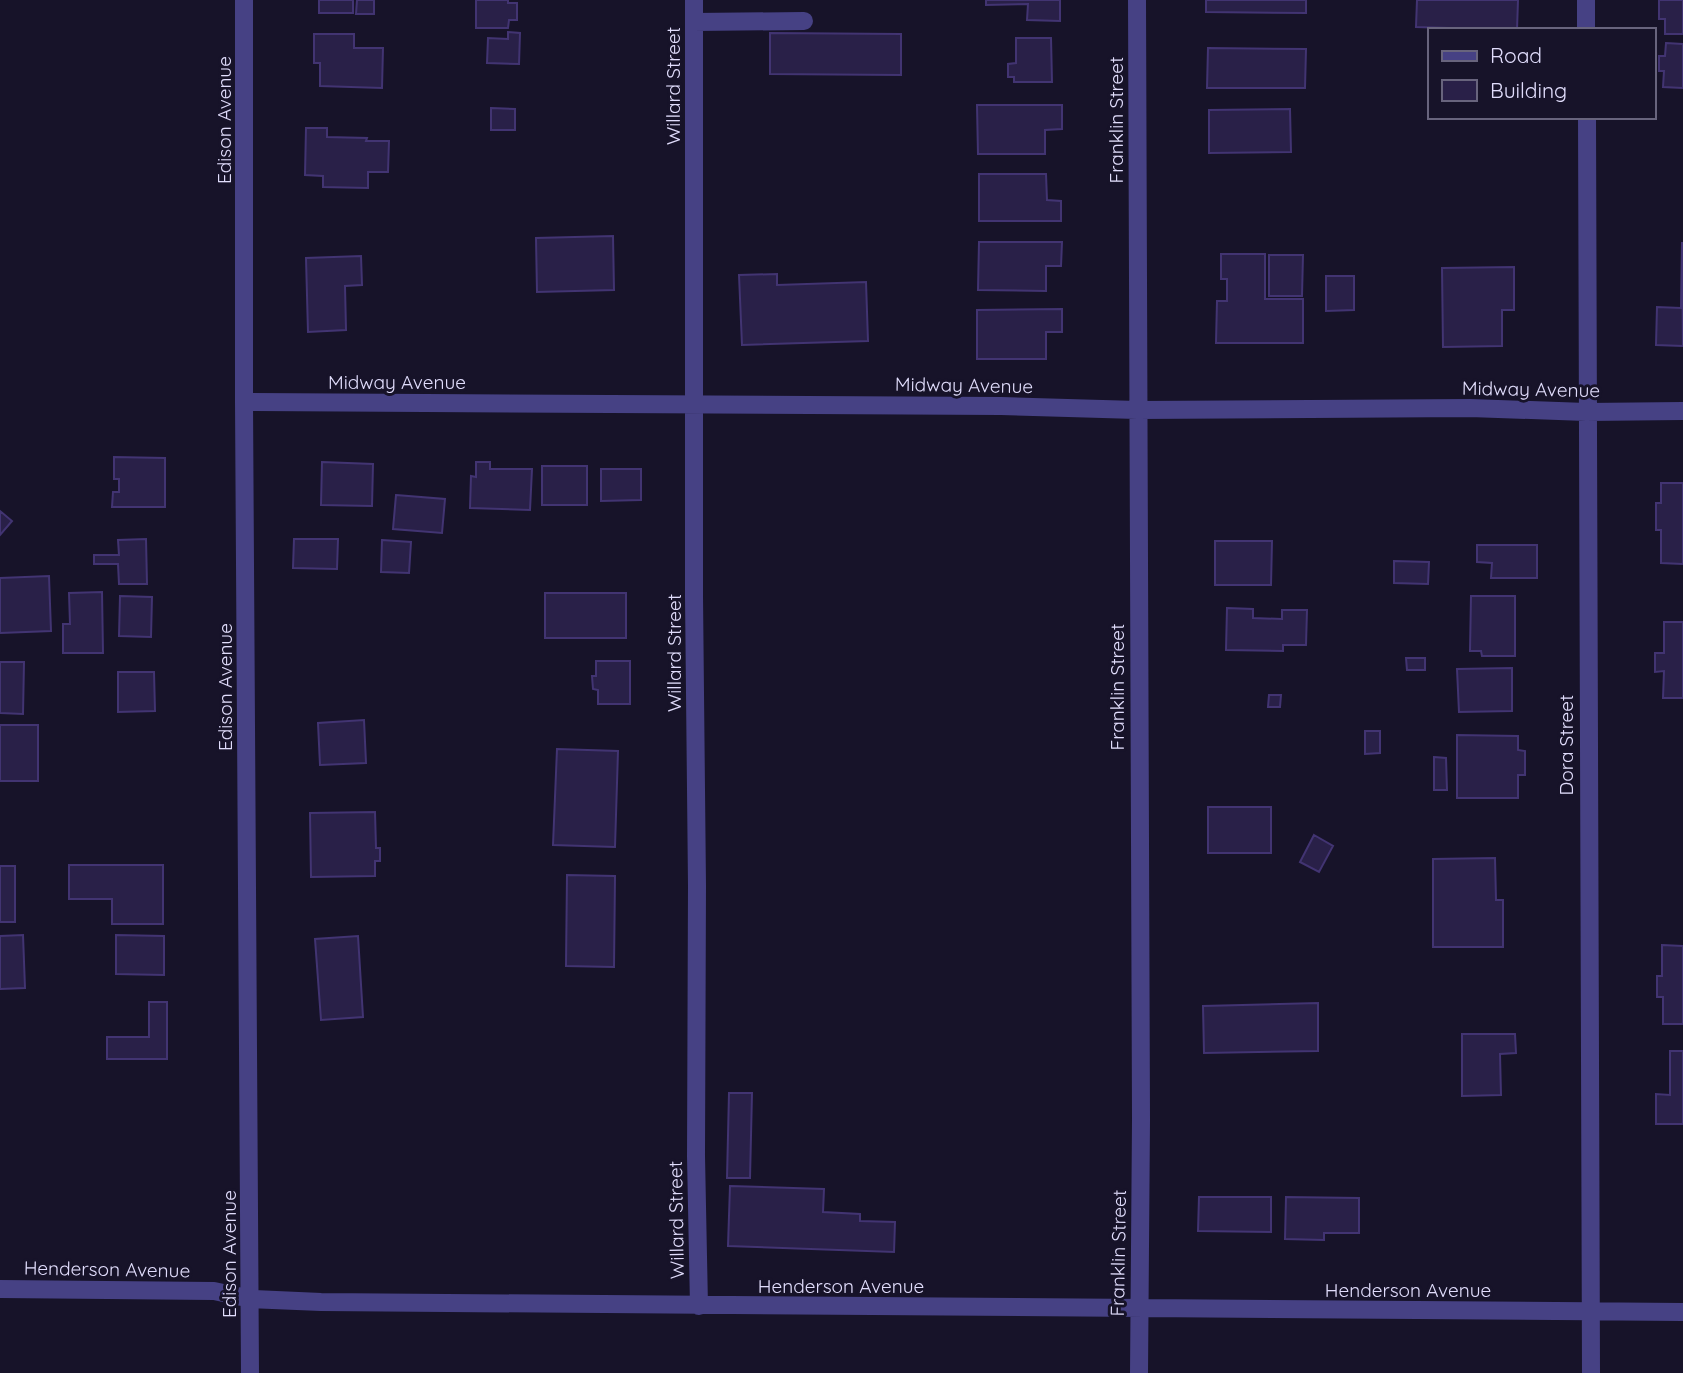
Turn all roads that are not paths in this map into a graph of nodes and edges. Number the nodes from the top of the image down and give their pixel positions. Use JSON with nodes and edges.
{"nodes":[{"id":1,"x":244,"y":0,"type":"edge"},
{"id":2,"x":694,"y":0,"type":"edge"},
{"id":3,"x":1137,"y":0,"type":"edge"},
{"id":4,"x":1586,"y":0,"type":"edge"},
{"id":5,"x":804,"y":21,"type":"dead end"},
{"id":6,"x":694,"y":22,"type":"junction"},
{"id":7,"x":1586,"y":28,"type":"edge"},
{"id":8,"x":1587,"y":119,"type":"edge"},
{"id":9,"x":244,"y":402,"type":"junction"},
{"id":10,"x":695,"y":404,"type":"junction"},
{"id":11,"x":1137,"y":410,"type":"junction"},
{"id":12,"x":1683,"y":411,"type":"edge"},
{"id":13,"x":1586,"y":412,"type":"junction"},
{"id":14,"x":0,"y":1289,"type":"edge"},
{"id":15,"x":251,"y":1299,"type":"junction"},
{"id":16,"x":699,"y":1306,"type":"junction"},
{"id":17,"x":1138,"y":1310,"type":"junction"},
{"id":18,"x":1590,"y":1312,"type":"junction"},
{"id":19,"x":1683,"y":1312,"type":"edge"},
{"id":20,"x":250,"y":1373,"type":"edge"},
{"id":21,"x":1139,"y":1373,"type":"edge"},
{"id":22,"x":1591,"y":1373,"type":"edge"}],
"edges":[{"from":1,"to":9,"type":"street","name":"Edison Avenue"},
{"from":2,"to":6,"type":"street","name":"Willard Street"},
{"from":3,"to":11,"type":"street","name":"Franklin Street"},
{"from":4,"to":7,"type":"street"},
{"from":5,"to":6,"type":"street"},
{"from":6,"to":10,"type":"street","name":"Willard Street"},
{"from":8,"to":13,"type":"street","name":"Dora Street"},
{"from":9,"to":10,"type":"street","name":"Midway Avenue"},
{"from":9,"to":15,"type":"street","name":"Edison Avenue"},
{"from":10,"to":11,"type":"street","name":"Midway Avenue"},
{"from":10,"to":16,"type":"street","name":"Willard Street"},
{"from":11,"to":13,"type":"street","name":"Midway Avenue"},
{"from":11,"to":17,"type":"street","name":"Franklin Street"},
{"from":12,"to":13,"type":"street","name":"Midway Avenue"},
{"from":13,"to":18,"type":"street","name":"Dora Street"},
{"from":14,"to":15,"type":"street","name":"Henderson Avenue"},
{"from":15,"to":16,"type":"street","name":"Henderson Avenue"},
{"from":15,"to":20,"type":"street","name":"Edison Avenue"},
{"from":16,"to":17,"type":"street","name":"Henderson Avenue"},
{"from":17,"to":18,"type":"street","name":"Henderson Avenue"},
{"from":17,"to":21,"type":"street","name":"Franklin Street"},
{"from":18,"to":19,"type":"street","name":"Henderson Avenue"},
{"from":18,"to":22,"type":"street","name":"Dora Street"}]}
